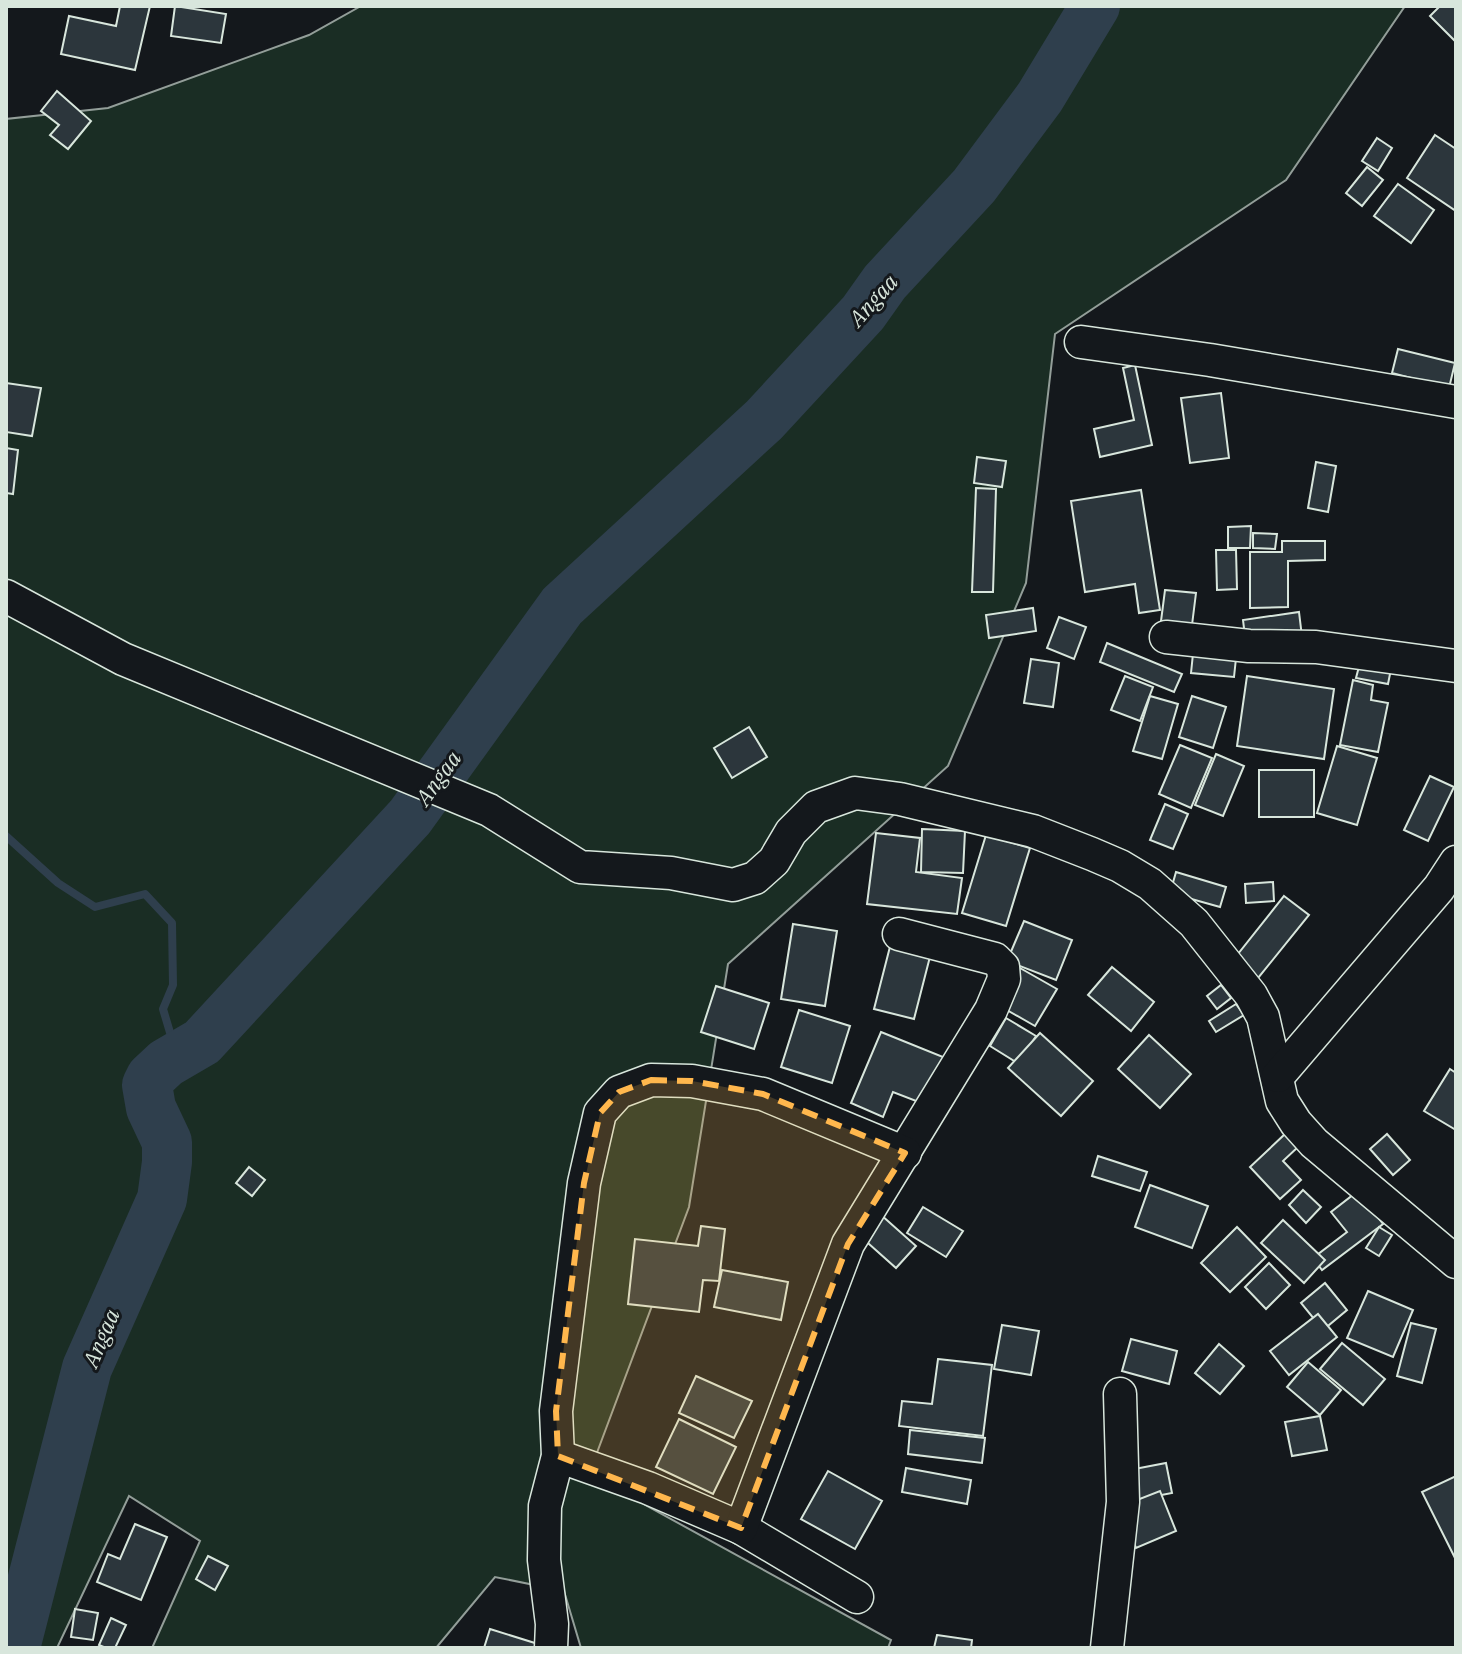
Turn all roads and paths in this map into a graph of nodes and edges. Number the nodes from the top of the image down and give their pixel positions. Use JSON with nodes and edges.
{"nodes":[{"id":1,"x":1081,"y":342,"type":"dead end"},
{"id":2,"x":1456,"y":402,"type":"edge"},
{"id":3,"x":6,"y":596,"type":"edge"},
{"id":4,"x":1166,"y":637,"type":"dead end"},
{"id":5,"x":1456,"y":666,"type":"edge"},
{"id":6,"x":1456,"y":862,"type":"edge"},
{"id":7,"x":899,"y":934,"type":"dead end"},
{"id":8,"x":1278,"y":1076,"type":"junction"},
{"id":9,"x":905,"y":1153,"type":"junction"},
{"id":10,"x":1456,"y":1262,"type":"edge"},
{"id":11,"x":1120,"y":1394,"type":"dead end"},
{"id":12,"x":558,"y":1456,"type":"junction"},
{"id":13,"x":741,"y":1528,"type":"junction"},
{"id":14,"x":857,"y":1597,"type":"dead end"},
{"id":15,"x":551,"y":1648,"type":"edge"},
{"id":16,"x":1107,"y":1648,"type":"edge"}],
"edges":[{"from":1,"to":2,"type":"street"},
{"from":3,"to":8,"type":"street"},
{"from":4,"to":5,"type":"street"},
{"from":6,"to":8,"type":"street"},
{"from":7,"to":9,"type":"street"},
{"from":8,"to":10,"type":"street"},
{"from":9,"to":12,"type":"street"},
{"from":9,"to":13,"type":"street"},
{"from":11,"to":16,"type":"street"},
{"from":12,"to":13,"type":"street"},
{"from":12,"to":15,"type":"street"},
{"from":13,"to":14,"type":"street"}]}
